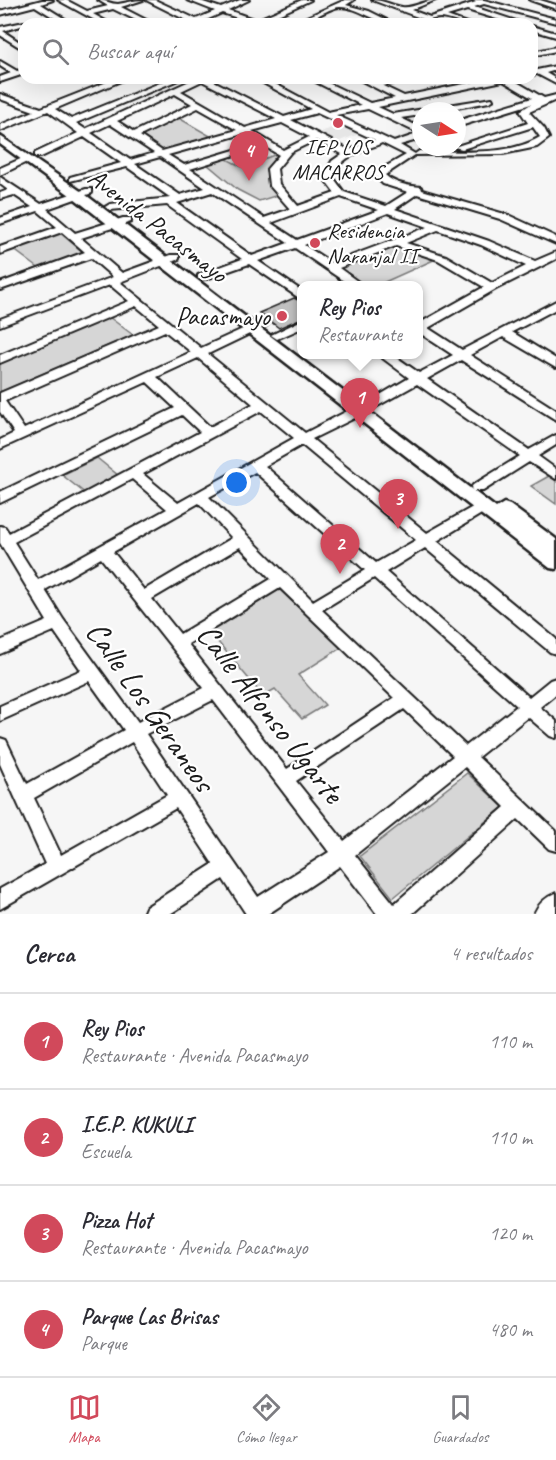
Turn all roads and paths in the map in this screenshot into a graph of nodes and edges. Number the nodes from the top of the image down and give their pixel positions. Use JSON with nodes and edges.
{"nodes":[{"id":1,"x":50,"y":0,"type":"edge"},
{"id":2,"x":61,"y":0,"type":"edge"},
{"id":3,"x":101,"y":0,"type":"edge"},
{"id":4,"x":140,"y":0,"type":"edge"},
{"id":5,"x":149,"y":0,"type":"edge"},
{"id":6,"x":246,"y":0,"type":"edge"},
{"id":7,"x":298,"y":0,"type":"edge"},
{"id":8,"x":308,"y":0,"type":"edge"},
{"id":9,"x":351,"y":0,"type":"edge"},
{"id":10,"x":376,"y":0,"type":"edge"},
{"id":11,"x":433,"y":0,"type":"edge"},
{"id":12,"x":533,"y":0,"type":"edge"},
{"id":13,"x":195,"y":1,"type":"edge"},
{"id":14,"x":480,"y":1,"type":"edge"},
{"id":15,"x":36,"y":4,"type":"junction"},
{"id":16,"x":339,"y":5,"type":"junction"},
{"id":17,"x":114,"y":6,"type":"junction"},
{"id":18,"x":469,"y":8,"type":"junction"},
{"id":19,"x":556,"y":8,"type":"edge"},
{"id":20,"x":404,"y":10,"type":"junction"},
{"id":21,"x":219,"y":11,"type":"junction"},
{"id":22,"x":2,"y":12,"type":"edge"},
{"id":23,"x":88,"y":13,"type":"junction"},
{"id":24,"x":132,"y":15,"type":"junction"},
{"id":25,"x":538,"y":15,"type":"junction"},
{"id":26,"x":440,"y":16,"type":"junction"},
{"id":27,"x":267,"y":17,"type":"junction"},
{"id":28,"x":59,"y":18,"type":"edge"},
{"id":29,"x":95,"y":18,"type":"edge"},
{"id":30,"x":121,"y":18,"type":"edge"},
{"id":31,"x":138,"y":18,"type":"edge"},
{"id":32,"x":184,"y":18,"type":"edge"},
{"id":33,"x":204,"y":18,"type":"edge"},
{"id":34,"x":237,"y":18,"type":"edge"},
{"id":35,"x":260,"y":18,"type":"edge"},
{"id":36,"x":264,"y":18,"type":"edge"},
{"id":37,"x":271,"y":18,"type":"edge"},
{"id":38,"x":309,"y":18,"type":"edge"},
{"id":39,"x":368,"y":18,"type":"edge"},
{"id":40,"x":427,"y":18,"type":"edge"},
{"id":41,"x":433,"y":18,"type":"edge"},
{"id":42,"x":446,"y":18,"type":"edge"},
{"id":43,"x":502,"y":18,"type":"edge"},
{"id":44,"x":18,"y":21,"type":"edge"},
{"id":45,"x":556,"y":21,"type":"edge"},
{"id":46,"x":18,"y":26,"type":"edge"},
{"id":47,"x":538,"y":30,"type":"edge"},
{"id":48,"x":1,"y":32,"type":"edge"},
{"id":49,"x":556,"y":35,"type":"edge"},
{"id":50,"x":15,"y":42,"type":"junction"},
{"id":51,"x":18,"y":44,"type":"edge"},
{"id":52,"x":0,"y":46,"type":"edge"},
{"id":53,"x":538,"y":48,"type":"edge"},
{"id":54,"x":556,"y":49,"type":"edge"},
{"id":55,"x":546,"y":50,"type":"junction"},
{"id":56,"x":538,"y":52,"type":"edge"},
{"id":57,"x":0,"y":63,"type":"edge"},
{"id":58,"x":556,"y":68,"type":"edge"},
{"id":59,"x":538,"y":71,"type":"edge"},
{"id":60,"x":18,"y":72,"type":"edge"},
{"id":61,"x":538,"y":73,"type":"edge"},
{"id":62,"x":18,"y":74,"type":"edge"},
{"id":63,"x":0,"y":80,"type":"edge"},
{"id":64,"x":556,"y":82,"type":"edge"},
{"id":65,"x":92,"y":84,"type":"edge"},
{"id":66,"x":106,"y":84,"type":"edge"},
{"id":67,"x":165,"y":84,"type":"edge"},
{"id":68,"x":190,"y":84,"type":"edge"},
{"id":69,"x":214,"y":84,"type":"edge"},
{"id":70,"x":269,"y":84,"type":"edge"},
{"id":71,"x":324,"y":84,"type":"edge"},
{"id":72,"x":380,"y":84,"type":"edge"},
{"id":73,"x":476,"y":84,"type":"edge"},
{"id":74,"x":515,"y":84,"type":"edge"},
{"id":75,"x":375,"y":85,"type":"joint"},
{"id":76,"x":466,"y":86,"type":"junction"},
{"id":77,"x":176,"y":91,"type":"junction"},
{"id":78,"x":0,"y":96,"type":"edge"},
{"id":79,"x":556,"y":97,"type":"edge"},
{"id":80,"x":403,"y":99,"type":"junction"},
{"id":81,"x":128,"y":100,"type":"junction"},
{"id":82,"x":489,"y":100,"type":"junction"},
{"id":83,"x":540,"y":100,"type":"junction"},
{"id":84,"x":199,"y":104,"type":"junction"},
{"id":85,"x":466,"y":104,"type":"edge"},
{"id":86,"x":368,"y":105,"type":"junction"},
{"id":87,"x":142,"y":106,"type":"junction"},
{"id":88,"x":556,"y":106,"type":"edge"},
{"id":89,"x":31,"y":107,"type":"junction"},
{"id":90,"x":506,"y":108,"type":"junction"},
{"id":91,"x":45,"y":109,"type":"junction"},
{"id":92,"x":318,"y":110,"type":"junction"},
{"id":93,"x":339,"y":112,"type":"junction"},
{"id":94,"x":329,"y":114,"type":"junction"},
{"id":95,"x":412,"y":114,"type":"edge"},
{"id":96,"x":393,"y":117,"type":"junction"},
{"id":97,"x":0,"y":119,"type":"edge"},
{"id":98,"x":282,"y":119,"type":"junction"},
{"id":99,"x":111,"y":120,"type":"junction"},
{"id":100,"x":466,"y":121,"type":"edge"},
{"id":101,"x":69,"y":123,"type":"junction"},
{"id":102,"x":534,"y":124,"type":"junction"},
{"id":103,"x":0,"y":128,"type":"edge"},
{"id":104,"x":412,"y":128,"type":"edge"},
{"id":105,"x":243,"y":130,"type":"junction"},
{"id":106,"x":84,"y":133,"type":"junction"},
{"id":107,"x":133,"y":136,"type":"junction"},
{"id":108,"x":316,"y":137,"type":"junction"},
{"id":109,"x":412,"y":137,"type":"edge"},
{"id":110,"x":0,"y":139,"type":"edge"},
{"id":111,"x":382,"y":140,"type":"junction"},
{"id":112,"x":266,"y":143,"type":"junction"},
{"id":113,"x":398,"y":143,"type":"junction"},
{"id":114,"x":466,"y":146,"type":"edge"},
{"id":115,"x":412,"y":150,"type":"edge"},
{"id":116,"x":466,"y":152,"type":"edge"},
{"id":117,"x":158,"y":154,"type":"junction"},
{"id":118,"x":284,"y":154,"type":"junction"},
{"id":119,"x":350,"y":154,"type":"junction"},
{"id":120,"x":416,"y":156,"type":"edge"},
{"id":121,"x":33,"y":157,"type":"junction"},
{"id":122,"x":125,"y":163,"type":"junction"},
{"id":123,"x":182,"y":169,"type":"junction"},
{"id":124,"x":0,"y":172,"type":"edge"},
{"id":125,"x":73,"y":179,"type":"junction"},
{"id":126,"x":0,"y":180,"type":"edge"},
{"id":127,"x":212,"y":189,"type":"junction"},
{"id":128,"x":416,"y":190,"type":"junction"},
{"id":129,"x":16,"y":191,"type":"junction"},
{"id":130,"x":83,"y":193,"type":"junction"},
{"id":131,"x":341,"y":194,"type":"junction"},
{"id":132,"x":0,"y":196,"type":"edge"},
{"id":133,"x":174,"y":201,"type":"junction"},
{"id":134,"x":110,"y":207,"type":"junction"},
{"id":135,"x":40,"y":208,"type":"junction"},
{"id":136,"x":296,"y":210,"type":"junction"},
{"id":137,"x":387,"y":212,"type":"junction"},
{"id":138,"x":0,"y":221,"type":"edge"},
{"id":139,"x":121,"y":222,"type":"junction"},
{"id":140,"x":263,"y":222,"type":"junction"},
{"id":141,"x":438,"y":227,"type":"junction"},
{"id":142,"x":62,"y":229,"type":"junction"},
{"id":143,"x":556,"y":236,"type":"edge"},
{"id":144,"x":72,"y":237,"type":"junction"},
{"id":145,"x":556,"y":241,"type":"edge"},
{"id":146,"x":296,"y":243,"type":"junction"},
{"id":147,"x":396,"y":243,"type":"junction"},
{"id":148,"x":0,"y":251,"type":"edge"},
{"id":149,"x":92,"y":254,"type":"junction"},
{"id":150,"x":556,"y":255,"type":"edge"},
{"id":151,"x":168,"y":259,"type":"junction"},
{"id":152,"x":249,"y":260,"type":"junction"},
{"id":153,"x":536,"y":266,"type":"junction"},
{"id":154,"x":331,"y":267,"type":"junction"},
{"id":155,"x":202,"y":277,"type":"junction"},
{"id":156,"x":116,"y":278,"type":"junction"},
{"id":157,"x":353,"y":281,"type":"edge"},
{"id":158,"x":0,"y":287,"type":"edge"},
{"id":159,"x":492,"y":287,"type":"junction"},
{"id":160,"x":297,"y":294,"type":"edge"},
{"id":161,"x":136,"y":302,"type":"junction"},
{"id":162,"x":556,"y":304,"type":"edge"},
{"id":163,"x":0,"y":322,"type":"edge"},
{"id":164,"x":297,"y":325,"type":"edge"},
{"id":165,"x":423,"y":325,"type":"edge"},
{"id":166,"x":257,"y":326,"type":"junction"},
{"id":167,"x":165,"y":327,"type":"junction"},
{"id":168,"x":423,"y":330,"type":"edge"},
{"id":169,"x":505,"y":333,"type":"junction"},
{"id":170,"x":277,"y":335,"type":"junction"},
{"id":171,"x":297,"y":350,"type":"edge"},
{"id":172,"x":199,"y":354,"type":"junction"},
{"id":173,"x":297,"y":357,"type":"edge"},
{"id":174,"x":464,"y":357,"type":"junction"},
{"id":175,"x":0,"y":359,"type":"edge"},
{"id":176,"x":300,"y":359,"type":"edge"},
{"id":177,"x":308,"y":359,"type":"edge"},
{"id":178,"x":390,"y":359,"type":"edge"},
{"id":179,"x":555,"y":362,"type":"edge"},
{"id":180,"x":149,"y":377,"type":"junction"},
{"id":181,"x":419,"y":381,"type":"junction"},
{"id":182,"x":0,"y":398,"type":"edge"},
{"id":183,"x":0,"y":403,"type":"edge"},
{"id":184,"x":262,"y":405,"type":"junction"},
{"id":185,"x":364,"y":408,"type":"junction"},
{"id":186,"x":183,"y":409,"type":"junction"},
{"id":187,"x":556,"y":416,"type":"edge"},
{"id":188,"x":209,"y":433,"type":"junction"},
{"id":189,"x":22,"y":435,"type":"junction"},
{"id":190,"x":303,"y":439,"type":"junction"},
{"id":191,"x":556,"y":439,"type":"edge"},
{"id":192,"x":0,"y":445,"type":"edge"},
{"id":193,"x":528,"y":457,"type":"junction"},
{"id":194,"x":256,"y":465,"type":"junction"},
{"id":195,"x":133,"y":473,"type":"junction"},
{"id":196,"x":556,"y":475,"type":"edge"},
{"id":197,"x":478,"y":488,"type":"junction"},
{"id":198,"x":200,"y":496,"type":"junction"},
{"id":199,"x":0,"y":498,"type":"edge"},
{"id":200,"x":483,"y":507,"type":"junction"},
{"id":201,"x":177,"y":509,"type":"junction"},
{"id":202,"x":3,"y":535,"type":"edge"},
{"id":203,"x":241,"y":540,"type":"junction"},
{"id":204,"x":424,"y":540,"type":"junction"},
{"id":205,"x":556,"y":548,"type":"edge"},
{"id":206,"x":104,"y":551,"type":"junction"},
{"id":207,"x":556,"y":563,"type":"edge"},
{"id":208,"x":373,"y":571,"type":"junction"},
{"id":209,"x":280,"y":580,"type":"junction"},
{"id":210,"x":36,"y":588,"type":"junction"},
{"id":211,"x":142,"y":598,"type":"junction"},
{"id":212,"x":311,"y":609,"type":"junction"},
{"id":213,"x":57,"y":623,"type":"junction"},
{"id":214,"x":179,"y":642,"type":"junction"},
{"id":215,"x":0,"y":648,"type":"edge"},
{"id":216,"x":556,"y":648,"type":"edge"},
{"id":217,"x":92,"y":672,"type":"junction"},
{"id":218,"x":556,"y":685,"type":"edge"},
{"id":219,"x":214,"y":691,"type":"junction"},
{"id":220,"x":404,"y":700,"type":"junction"},
{"id":221,"x":529,"y":706,"type":"junction"},
{"id":222,"x":0,"y":714,"type":"edge"},
{"id":223,"x":556,"y":731,"type":"edge"},
{"id":224,"x":135,"y":732,"type":"junction"},
{"id":225,"x":0,"y":745,"type":"edge"},
{"id":226,"x":466,"y":757,"type":"junction"},
{"id":227,"x":284,"y":780,"type":"junction"},
{"id":228,"x":25,"y":794,"type":"junction"},
{"id":229,"x":179,"y":797,"type":"junction"},
{"id":230,"x":518,"y":807,"type":"junction"},
{"id":231,"x":555,"y":839,"type":"edge"},
{"id":232,"x":342,"y":854,"type":"junction"},
{"id":233,"x":226,"y":867,"type":"junction"},
{"id":234,"x":57,"y":868,"type":"junction"},
{"id":235,"x":0,"y":900,"type":"edge"},
{"id":236,"x":556,"y":902,"type":"edge"},
{"id":237,"x":256,"y":912,"type":"edge"},
{"id":238,"x":153,"y":914,"type":"edge"},
{"id":239,"x":389,"y":914,"type":"edge"},
{"id":240,"x":398,"y":914,"type":"edge"},
{"id":241,"x":544,"y":914,"type":"edge"}],
"edges":[{"from":1,"to":15,"type":"street"},
{"from":2,"to":23,"type":"street"},
{"from":3,"to":17,"type":"street"},
{"from":4,"to":17,"type":"street"},
{"from":5,"to":32,"type":"street"},
{"from":6,"to":21,"type":"street"},
{"from":7,"to":35,"type":"street"},
{"from":8,"to":27,"type":"street"},
{"from":9,"to":16,"type":"street"},
{"from":10,"to":20,"type":"street"},
{"from":11,"to":20,"type":"street"},
{"from":12,"to":19,"type":"street"},
{"from":13,"to":21,"type":"street"},
{"from":14,"to":18,"type":"street"},
{"from":14,"to":25,"type":"street"},
{"from":15,"to":22,"type":"street"},
{"from":15,"to":28,"type":"street"},
{"from":16,"to":38,"type":"street"},
{"from":16,"to":39,"type":"street"},
{"from":17,"to":23,"type":"street"},
{"from":17,"to":24,"type":"street"},
{"from":18,"to":26,"type":"street"},
{"from":18,"to":43,"type":"street"},
{"from":19,"to":25,"type":"street"},
{"from":20,"to":40,"type":"street"},
{"from":21,"to":33,"type":"street"},
{"from":21,"to":34,"type":"street"},
{"from":22,"to":44,"type":"street"},
{"from":23,"to":29,"type":"street"},
{"from":24,"to":30,"type":"street"},
{"from":24,"to":31,"type":"street"},
{"from":25,"to":45,"type":"street"},
{"from":26,"to":41,"type":"street"},
{"from":26,"to":42,"type":"street"},
{"from":27,"to":36,"type":"street"},
{"from":27,"to":37,"type":"street"},
{"from":46,"to":48,"type":"street"},
{"from":47,"to":49,"type":"street"},
{"from":48,"to":50,"type":"street"},
{"from":50,"to":51,"type":"street"},
{"from":50,"to":52,"type":"street"},
{"from":53,"to":55,"type":"street"},
{"from":54,"to":55,"type":"street"},
{"from":55,"to":56,"type":"street"},
{"from":57,"to":60,"type":"street"},
{"from":58,"to":59,"type":"street"},
{"from":61,"to":64,"type":"street"},
{"from":62,"to":63,"type":"street"},
{"from":65,"to":89,"type":"street"},
{"from":66,"to":91,"type":"street"},
{"from":67,"to":81,"type":"street"},
{"from":68,"to":77,"type":"street"},
{"from":69,"to":98,"type":"street"},
{"from":70,"to":92,"type":"street"},
{"from":71,"to":86,"type":"street"},
{"from":72,"to":75,"type":"street"},
{"from":73,"to":76,"type":"street"},
{"from":74,"to":83,"type":"street"},
{"from":75,"to":80,"type":"street"},
{"from":76,"to":80,"type":"street"},
{"from":76,"to":82,"type":"street"},
{"from":77,"to":84,"type":"street"},
{"from":77,"to":87,"type":"street"},
{"from":78,"to":89,"type":"street"},
{"from":79,"to":83,"type":"street"},
{"from":80,"to":86,"type":"street"},
{"from":81,"to":87,"type":"street"},
{"from":81,"to":101,"type":"street"},
{"from":82,"to":85,"type":"street"},
{"from":82,"to":90,"type":"street"},
{"from":83,"to":88,"type":"street"},
{"from":83,"to":90,"type":"street"},
{"from":83,"to":102,"type":"street"},
{"from":84,"to":105,"type":"street"},
{"from":84,"to":107,"type":"street"},
{"from":86,"to":93,"type":"street"},
{"from":86,"to":96,"type":"street"},
{"from":87,"to":99,"type":"street"},
{"from":89,"to":91,"type":"street"},
{"from":89,"to":97,"type":"street"},
{"from":90,"to":100,"type":"street"},
{"from":91,"to":101,"type":"street"},
{"from":91,"to":103,"type":"street"},
{"from":92,"to":94,"type":"street"},
{"from":92,"to":98,"type":"street"},
{"from":93,"to":94,"type":"street"},
{"from":93,"to":113,"type":"street"},
{"from":94,"to":111,"type":"street"},
{"from":95,"to":96,"type":"street"},
{"from":96,"to":104,"type":"street"},
{"from":98,"to":105,"type":"street"},
{"from":98,"to":108,"type":"street"},
{"from":99,"to":106,"type":"street"},
{"from":99,"to":107,"type":"street"},
{"from":101,"to":106,"type":"street"},
{"from":102,"to":114,"type":"street"},
{"from":102,"to":116,"type":"street"},
{"from":103,"to":121,"type":"main road","name":"Avenida Pacasmayo"},
{"from":105,"to":112,"type":"street"},
{"from":105,"to":117,"type":"street"},
{"from":106,"to":121,"type":"street"},
{"from":106,"to":122,"type":"street"},
{"from":107,"to":117,"type":"street"},
{"from":108,"to":118,"type":"street"},
{"from":108,"to":119,"type":"street"},
{"from":109,"to":113,"type":"street"},
{"from":110,"to":121,"type":"main road","name":"Avenida Pacasmayo"},
{"from":111,"to":119,"type":"street"},
{"from":111,"to":128,"type":"street"},
{"from":112,"to":118,"type":"street"},
{"from":112,"to":123,"type":"street"},
{"from":113,"to":115,"type":"street"},
{"from":117,"to":122,"type":"street"},
{"from":117,"to":123,"type":"street"},
{"from":118,"to":136,"type":"street"},
{"from":119,"to":131,"type":"street"},
{"from":120,"to":128,"type":"street"},
{"from":121,"to":124,"type":"street"},
{"from":121,"to":125,"type":"main road","name":"Avenida Pacasmayo"},
{"from":121,"to":130,"type":"main road","name":"Avenida Pacasmayo"},
{"from":122,"to":125,"type":"street"},
{"from":122,"to":133,"type":"street"},
{"from":123,"to":127,"type":"street"},
{"from":125,"to":130,"type":"main road","name":"Avenida Pacasmayo"},
{"from":126,"to":129,"type":"street"},
{"from":127,"to":133,"type":"street"},
{"from":127,"to":140,"type":"street"},
{"from":128,"to":137,"type":"street"},
{"from":128,"to":143,"type":"street"},
{"from":128,"to":145,"type":"street"},
{"from":129,"to":132,"type":"street"},
{"from":129,"to":135,"type":"street"},
{"from":130,"to":134,"type":"main road","name":"Avenida Pacasmayo"},
{"from":130,"to":135,"type":"street"},
{"from":130,"to":139,"type":"main road","name":"Avenida Pacasmayo"},
{"from":131,"to":136,"type":"street"},
{"from":131,"to":137,"type":"street"},
{"from":133,"to":134,"type":"street"},
{"from":133,"to":152,"type":"street"},
{"from":134,"to":139,"type":"main road","name":"Avenida Pacasmayo"},
{"from":135,"to":138,"type":"street"},
{"from":135,"to":142,"type":"street"},
{"from":136,"to":140,"type":"street"},
{"from":137,"to":141,"type":"street"},
{"from":137,"to":146,"type":"street"},
{"from":139,"to":144,"type":"street"},
{"from":139,"to":151,"type":"main road","name":"Avenida Pacasmayo"},
{"from":140,"to":146,"type":"street"},
{"from":141,"to":147,"type":"street"},
{"from":141,"to":153,"type":"street"},
{"from":142,"to":144,"type":"street"},
{"from":142,"to":148,"type":"street"},
{"from":144,"to":149,"type":"street"},
{"from":146,"to":152,"type":"street"},
{"from":146,"to":154,"type":"street"},
{"from":147,"to":154,"type":"street"},
{"from":147,"to":159,"type":"street"},
{"from":149,"to":156,"type":"street"},
{"from":149,"to":158,"type":"street"},
{"from":150,"to":153,"type":"street"},
{"from":151,"to":155,"type":"main road","name":"Avenida Pacasmayo"},
{"from":151,"to":156,"type":"street"},
{"from":151,"to":166,"type":"main road","name":"Avenida Pacasmayo"},
{"from":152,"to":155,"type":"street"},
{"from":152,"to":160,"type":"street"},
{"from":153,"to":159,"type":"street"},
{"from":154,"to":157,"type":"street"},
{"from":155,"to":166,"type":"main road","name":"Avenida Pacasmayo"},
{"from":156,"to":161,"type":"street"},
{"from":156,"to":163,"type":"street"},
{"from":159,"to":165,"type":"street"},
{"from":161,"to":167,"type":"street"},
{"from":161,"to":175,"type":"street"},
{"from":162,"to":169,"type":"street"},
{"from":164,"to":170,"type":"street"},
{"from":166,"to":170,"type":"main road","name":"Avenida Pacasmayo"},
{"from":166,"to":172,"type":"street"},
{"from":166,"to":173,"type":"main road","name":"Avenida Pacasmayo"},
{"from":167,"to":172,"type":"street"},
{"from":167,"to":182,"type":"street"},
{"from":168,"to":174,"type":"street"},
{"from":169,"to":174,"type":"street"},
{"from":169,"to":179,"type":"street"},
{"from":170,"to":171,"type":"main road","name":"Avenida Pacasmayo"},
{"from":172,"to":180,"type":"street"},
{"from":172,"to":184,"type":"street"},
{"from":174,"to":181,"type":"street"},
{"from":174,"to":187,"type":"street"},
{"from":176,"to":185,"type":"main road","name":"Avenida Pacasmayo"},
{"from":177,"to":185,"type":"main road","name":"Avenida Pacasmayo"},
{"from":178,"to":181,"type":"street"},
{"from":180,"to":186,"type":"street"},
{"from":180,"to":189,"type":"street"},
{"from":181,"to":185,"type":"street"},
{"from":181,"to":193,"type":"street"},
{"from":183,"to":189,"type":"street"},
{"from":184,"to":188,"type":"street"},
{"from":184,"to":190,"type":"street"},
{"from":185,"to":190,"type":"street"},
{"from":185,"to":197,"type":"main road","name":"Avenida Pacasmayo"},
{"from":185,"to":200,"type":"main road","name":"Avenida Pacasmayo"},
{"from":186,"to":188,"type":"street"},
{"from":186,"to":199,"type":"street"},
{"from":188,"to":195,"type":"street"},
{"from":189,"to":192,"type":"street"},
{"from":190,"to":194,"type":"street"},
{"from":190,"to":204,"type":"street"},
{"from":191,"to":193,"type":"street"},
{"from":193,"to":196,"type":"street"},
{"from":193,"to":197,"type":"street"},
{"from":194,"to":198,"type":"street"},
{"from":194,"to":208,"type":"street"},
{"from":195,"to":201,"type":"street"},
{"from":195,"to":202,"type":"street"},
{"from":197,"to":205,"type":"main road","name":"Avenida Pacasmayo"},
{"from":198,"to":201,"type":"street"},
{"from":198,"to":203,"type":"street"},
{"from":200,"to":204,"type":"street"},
{"from":200,"to":207,"type":"main road","name":"Avenida Pacasmayo"},
{"from":201,"to":206,"type":"street"},
{"from":202,"to":210,"type":"street","name":"Calle Los Geraneos"},
{"from":203,"to":209,"type":"street"},
{"from":203,"to":211,"type":"street"},
{"from":204,"to":208,"type":"street"},
{"from":204,"to":216,"type":"street"},
{"from":206,"to":210,"type":"street"},
{"from":206,"to":211,"type":"street","name":"Calle Alfonso Ugarte"},
{"from":208,"to":212,"type":"street"},
{"from":208,"to":221,"type":"street"},
{"from":209,"to":212,"type":"street"},
{"from":209,"to":214,"type":"street"},
{"from":210,"to":213,"type":"street","name":"Calle Los Geraneos"},
{"from":211,"to":214,"type":"street","name":"Calle Alfonso Ugarte"},
{"from":212,"to":220,"type":"street"},
{"from":213,"to":215,"type":"street"},
{"from":213,"to":217,"type":"street","name":"Calle Los Geraneos"},
{"from":214,"to":219,"type":"street","name":"Calle Alfonso Ugarte"},
{"from":217,"to":222,"type":"street"},
{"from":217,"to":224,"type":"street","name":"Calle Los Geraneos"},
{"from":218,"to":221,"type":"street"},
{"from":219,"to":224,"type":"street"},
{"from":219,"to":227,"type":"street","name":"Calle Alfonso Ugarte"},
{"from":220,"to":226,"type":"street"},
{"from":220,"to":227,"type":"street"},
{"from":221,"to":223,"type":"street"},
{"from":221,"to":226,"type":"street"},
{"from":224,"to":228,"type":"street"},
{"from":224,"to":229,"type":"street","name":"Calle Los Geraneos"},
{"from":225,"to":228,"type":"street"},
{"from":226,"to":230,"type":"street"},
{"from":226,"to":232,"type":"street"},
{"from":227,"to":232,"type":"street","name":"Calle Alfonso Ugarte"},
{"from":228,"to":234,"type":"street"},
{"from":229,"to":233,"type":"street","name":"Calle Los Geraneos"},
{"from":229,"to":234,"type":"street"},
{"from":230,"to":231,"type":"street"},
{"from":230,"to":240,"type":"street"},
{"from":232,"to":237,"type":"street"},
{"from":232,"to":239,"type":"street","name":"Calle Alfonso Ugarte"},
{"from":233,"to":237,"type":"street","name":"Calle Los Geraneos"},
{"from":233,"to":238,"type":"street"},
{"from":234,"to":235,"type":"street"},
{"from":236,"to":241,"type":"street"}]}
